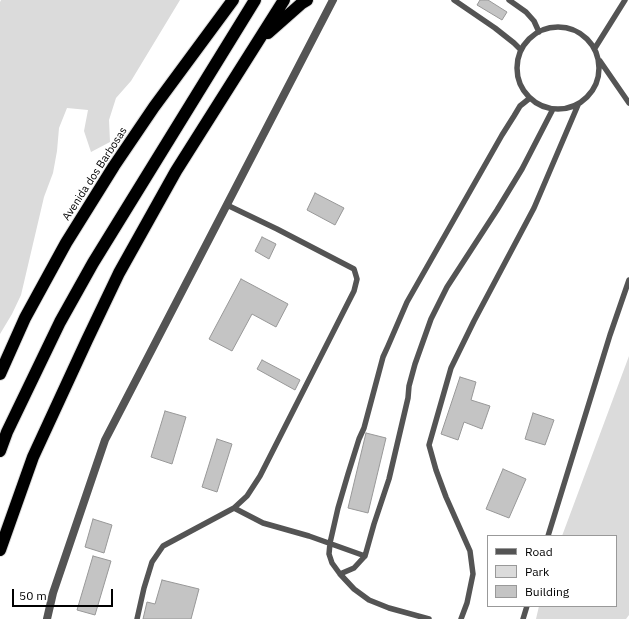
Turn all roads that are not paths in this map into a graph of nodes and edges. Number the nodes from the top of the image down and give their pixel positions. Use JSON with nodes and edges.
{"nodes":[{"id":1,"x":233,"y":0,"type":"edge"},
{"id":2,"x":255,"y":0,"type":"edge"},
{"id":3,"x":284,"y":0,"type":"edge"},
{"id":4,"x":307,"y":0,"type":"edge"},
{"id":5,"x":333,"y":0,"type":"edge"},
{"id":6,"x":454,"y":0,"type":"edge"},
{"id":7,"x":509,"y":0,"type":"edge"},
{"id":8,"x":625,"y":0,"type":"edge"},
{"id":9,"x":538,"y":32,"type":"junction"},
{"id":10,"x":258,"y":42,"type":"junction"},
{"id":11,"x":595,"y":48,"type":"junction"},
{"id":12,"x":521,"y":50,"type":"junction"},
{"id":13,"x":599,"y":61,"type":"junction"},
{"id":14,"x":530,"y":98,"type":"junction"},
{"id":15,"x":629,"y":103,"type":"edge"},
{"id":16,"x":578,"y":105,"type":"junction"},
{"id":17,"x":553,"y":109,"type":"junction"},
{"id":18,"x":227,"y":205,"type":"junction"},
{"id":19,"x":629,"y":280,"type":"edge"},
{"id":20,"x":0,"y":374,"type":"edge"},
{"id":21,"x":0,"y":451,"type":"edge"},
{"id":22,"x":234,"y":508,"type":"junction"},
{"id":23,"x":548,"y":535,"type":"edge"},
{"id":24,"x":330,"y":543,"type":"junction"},
{"id":25,"x":0,"y":550,"type":"edge"},
{"id":26,"x":365,"y":556,"type":"junction"},
{"id":27,"x":340,"y":574,"type":"junction"},
{"id":28,"x":527,"y":607,"type":"edge"},
{"id":29,"x":47,"y":619,"type":"edge"},
{"id":30,"x":137,"y":619,"type":"edge"},
{"id":31,"x":430,"y":619,"type":"edge"},
{"id":32,"x":461,"y":619,"type":"edge"},
{"id":33,"x":523,"y":619,"type":"edge"}],
"edges":[{"from":1,"to":20,"type":"highway","name":"Avenida dos Barbosas"},
{"from":2,"to":21,"type":"highway"},
{"from":3,"to":10,"type":"highway"},
{"from":4,"to":10,"type":"highway"},
{"from":5,"to":18,"type":"street"},
{"from":6,"to":12,"type":"lane"},
{"from":7,"to":9,"type":"lane"},
{"from":8,"to":11,"type":"lane"},
{"from":9,"to":11,"type":"lane"},
{"from":9,"to":12,"type":"lane"},
{"from":10,"to":25,"type":"highway"},
{"from":11,"to":13,"type":"lane"},
{"from":12,"to":14,"type":"lane"},
{"from":13,"to":15,"type":"lane"},
{"from":13,"to":16,"type":"lane"},
{"from":14,"to":17,"type":"lane"},
{"from":14,"to":24,"type":"lane"},
{"from":16,"to":17,"type":"lane"},
{"from":16,"to":32,"type":"lane"},
{"from":17,"to":26,"type":"lane"},
{"from":18,"to":22,"type":"lane"},
{"from":18,"to":29,"type":"street"},
{"from":19,"to":23,"type":"lane"},
{"from":22,"to":24,"type":"lane"},
{"from":22,"to":30,"type":"lane"},
{"from":24,"to":26,"type":"lane"},
{"from":24,"to":27,"type":"lane"},
{"from":26,"to":27,"type":"lane"},
{"from":27,"to":31,"type":"lane"},
{"from":28,"to":33,"type":"lane"}]}
